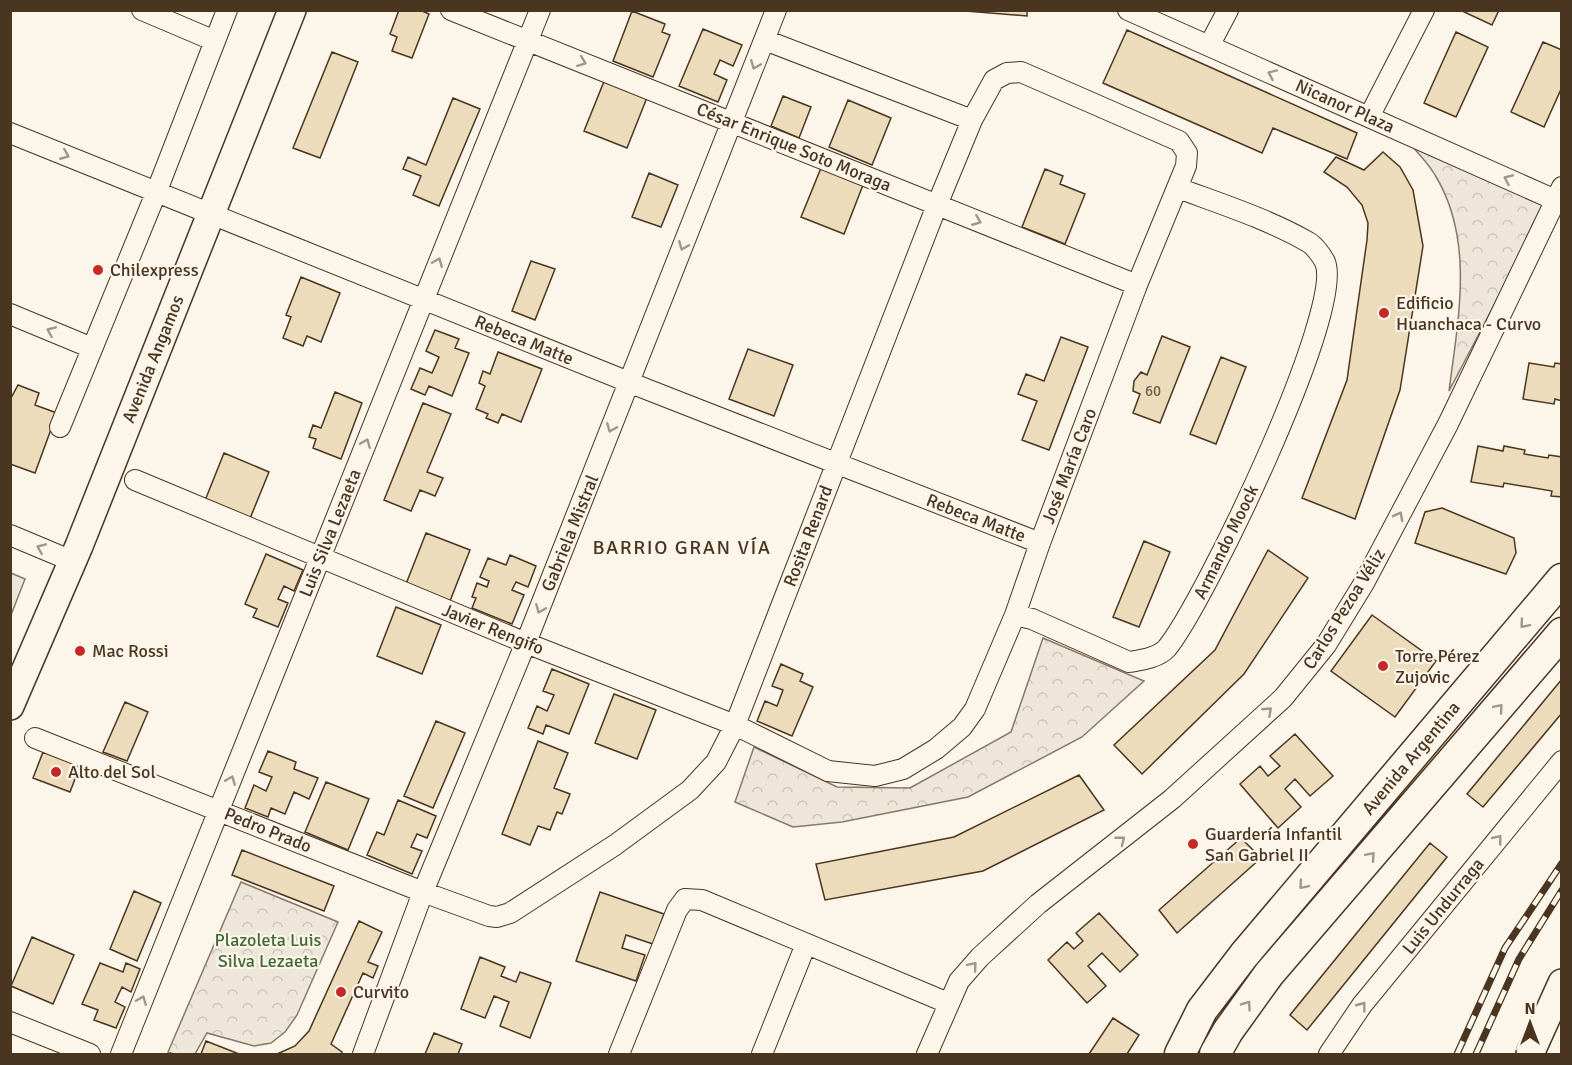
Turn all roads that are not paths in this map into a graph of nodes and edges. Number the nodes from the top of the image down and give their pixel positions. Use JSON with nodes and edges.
{"nodes":[{"id":1,"x":142,"y":10,"type":"edge"},
{"id":2,"x":227,"y":10,"type":"edge"},
{"id":3,"x":292,"y":10,"type":"edge"},
{"id":4,"x":451,"y":10,"type":"edge"},
{"id":5,"x":540,"y":10,"type":"edge"},
{"id":6,"x":776,"y":10,"type":"edge"},
{"id":7,"x":1128,"y":10,"type":"edge"},
{"id":8,"x":1228,"y":10,"type":"edge"},
{"id":9,"x":1424,"y":10,"type":"edge"},
{"id":10,"x":765,"y":40,"type":"junction"},
{"id":11,"x":215,"y":41,"type":"junction"},
{"id":12,"x":528,"y":41,"type":"junction"},
{"id":13,"x":1209,"y":46,"type":"junction"},
{"id":14,"x":1369,"y":117,"type":"junction"},
{"id":15,"x":972,"y":120,"type":"junction"},
{"id":16,"x":732,"y":121,"type":"junction"},
{"id":17,"x":10,"y":133,"type":"edge"},
{"id":18,"x":1187,"y":153,"type":"joint"},
{"id":19,"x":1178,"y":188,"type":"junction"},
{"id":20,"x":156,"y":193,"type":"junction"},
{"id":21,"x":1559,"y":196,"type":"edge"},
{"id":22,"x":937,"y":205,"type":"junction"},
{"id":23,"x":211,"y":214,"type":"junction"},
{"id":24,"x":1137,"y":285,"type":"junction"},
{"id":25,"x":423,"y":300,"type":"junction"},
{"id":26,"x":10,"y":314,"type":"edge"},
{"id":27,"x":92,"y":348,"type":"junction"},
{"id":28,"x":630,"y":382,"type":"junction"},
{"id":29,"x":60,"y":427,"type":"dead end"},
{"id":30,"x":836,"y":463,"type":"junction"},
{"id":31,"x":135,"y":480,"type":"dead end"},
{"id":32,"x":10,"y":535,"type":"edge"},
{"id":33,"x":1040,"y":543,"type":"junction"},
{"id":34,"x":320,"y":558,"type":"junction"},
{"id":35,"x":72,"y":561,"type":"junction"},
{"id":36,"x":1562,"y":579,"type":"edge"},
{"id":37,"x":1015,"y":615,"type":"junction"},
{"id":38,"x":1562,"y":633,"type":"edge"},
{"id":39,"x":526,"y":643,"type":"junction"},
{"id":40,"x":10,"y":706,"type":"edge"},
{"id":41,"x":735,"y":725,"type":"junction"},
{"id":42,"x":35,"y":738,"type":"dead end"},
{"id":43,"x":1562,"y":761,"type":"edge"},
{"id":44,"x":852,"y":775,"type":"joint"},
{"id":45,"x":219,"y":810,"type":"junction"},
{"id":46,"x":423,"y":892,"type":"junction"},
{"id":47,"x":503,"y":916,"type":"joint"},
{"id":48,"x":806,"y":944,"type":"junction"},
{"id":49,"x":1562,"y":983,"type":"edge"},
{"id":50,"x":948,"y":1003,"type":"junction"},
{"id":51,"x":10,"y":1022,"type":"edge"},
{"id":52,"x":90,"y":1054,"type":"edge"},
{"id":53,"x":121,"y":1054,"type":"edge"},
{"id":54,"x":363,"y":1054,"type":"edge"},
{"id":55,"x":619,"y":1054,"type":"edge"},
{"id":56,"x":762,"y":1054,"type":"edge"},
{"id":57,"x":927,"y":1054,"type":"edge"},
{"id":58,"x":1180,"y":1054,"type":"edge"},
{"id":59,"x":1215,"y":1054,"type":"edge"},
{"id":60,"x":1329,"y":1054,"type":"edge"},
{"id":61,"x":1530,"y":1054,"type":"edge"}],
"edges":[{"from":1,"to":11,"type":"street"},
{"from":2,"to":11,"type":"street"},
{"from":3,"to":23,"type":"main road","name":"Avenida Angamos"},
{"from":4,"to":12,"type":"street","name":"César Enrique Soto Moraga"},
{"from":5,"to":12,"type":"street","name":"Luis Silva Lezaeta"},
{"from":6,"to":10,"type":"street","name":"Gabriela Mistral"},
{"from":7,"to":13,"type":"street","name":"Nicanor Plaza"},
{"from":8,"to":13,"type":"street"},
{"from":9,"to":14,"type":"street"},
{"from":10,"to":15,"type":"street"},
{"from":10,"to":16,"type":"street","name":"Gabriela Mistral","one_way":true},
{"from":11,"to":20,"type":"street"},
{"from":12,"to":16,"type":"street","name":"César Enrique Soto Moraga","one_way":true},
{"from":25,"to":12,"type":"street","name":"Luis Silva Lezaeta","one_way":true},
{"from":14,"to":13,"type":"street","name":"Nicanor Plaza","one_way":true},
{"from":21,"to":14,"type":"street","name":"Nicanor Plaza","one_way":true},
{"from":15,"to":18,"type":"street","name":"Rosita Renard"},
{"from":15,"to":22,"type":"street","name":"Rosita Renard"},
{"from":16,"to":22,"type":"street","name":"César Enrique Soto Moraga"},
{"from":16,"to":28,"type":"street","name":"Gabriela Mistral","one_way":true},
{"from":17,"to":20,"type":"street","name":"Rebeca Matte","one_way":true},
{"from":18,"to":19,"type":"street","name":"José María Caro"},
{"from":19,"to":24,"type":"street","name":"José María Caro"},
{"from":19,"to":37,"type":"street","name":"Armando Moock"},
{"from":20,"to":23,"type":"street","name":"Rebeca Matte"},
{"from":20,"to":27,"type":"street"},
{"from":50,"to":21,"type":"street","name":"Carlos Pezoa Véliz","one_way":true},
{"from":22,"to":24,"type":"street","name":"César Enrique Soto Moraga","one_way":true},
{"from":22,"to":30,"type":"street","name":"Rosita Renard"},
{"from":23,"to":25,"type":"street","name":"Rebeca Matte"},
{"from":23,"to":35,"type":"main road","name":"Avenida Angamos"},
{"from":24,"to":33,"type":"street","name":"José María Caro"},
{"from":25,"to":28,"type":"street","name":"Rebeca Matte"},
{"from":34,"to":25,"type":"street","name":"Luis Silva Lezaeta","one_way":true},
{"from":27,"to":26,"type":"street","one_way":true},
{"from":27,"to":29,"type":"street"},
{"from":28,"to":30,"type":"street","name":"Rebeca Matte"},
{"from":28,"to":39,"type":"street","name":"Gabriela Mistral","one_way":true},
{"from":30,"to":33,"type":"street","name":"Rebeca Matte"},
{"from":30,"to":41,"type":"street","name":"Rosita Renard"},
{"from":31,"to":34,"type":"street","name":"Javier Rengifo"},
{"from":35,"to":32,"type":"street","one_way":true},
{"from":33,"to":37,"type":"street","name":"José María Caro"},
{"from":34,"to":39,"type":"street","name":"Javier Rengifo"},
{"from":45,"to":34,"type":"street","name":"Luis Silva Lezaeta","one_way":true},
{"from":35,"to":40,"type":"main road","name":"Avenida Angamos"},
{"from":36,"to":58,"type":"main road","name":"Avenida Argentina","one_way":true},
{"from":37,"to":44,"type":"street","name":"José María Caro"},
{"from":59,"to":38,"type":"main road","name":"Avenida Argentina","one_way":true},
{"from":39,"to":41,"type":"street","name":"Javier Rengifo"},
{"from":39,"to":46,"type":"street","name":"Gabriela Mistral"},
{"from":41,"to":44,"type":"street","name":"Javier Rengifo"},
{"from":41,"to":47,"type":"street","name":"Rosita Renard"},
{"from":42,"to":45,"type":"street","name":"Pedro Prado"},
{"from":60,"to":43,"type":"street","name":"Luis Undurraga","one_way":true},
{"from":45,"to":46,"type":"street","name":"Pedro Prado"},
{"from":53,"to":45,"type":"street","name":"Luis Silva Lezaeta","one_way":true},
{"from":46,"to":47,"type":"street","name":"Pedro Prado"},
{"from":46,"to":54,"type":"street","name":"Gabriela Mistral"},
{"from":48,"to":50,"type":"street"},
{"from":48,"to":55,"type":"street"},
{"from":48,"to":56,"type":"street"},
{"from":49,"to":61,"type":"main road"},
{"from":50,"to":57,"type":"street","name":"Carlos Pezoa Véliz"},
{"from":51,"to":52,"type":"street"}]}
